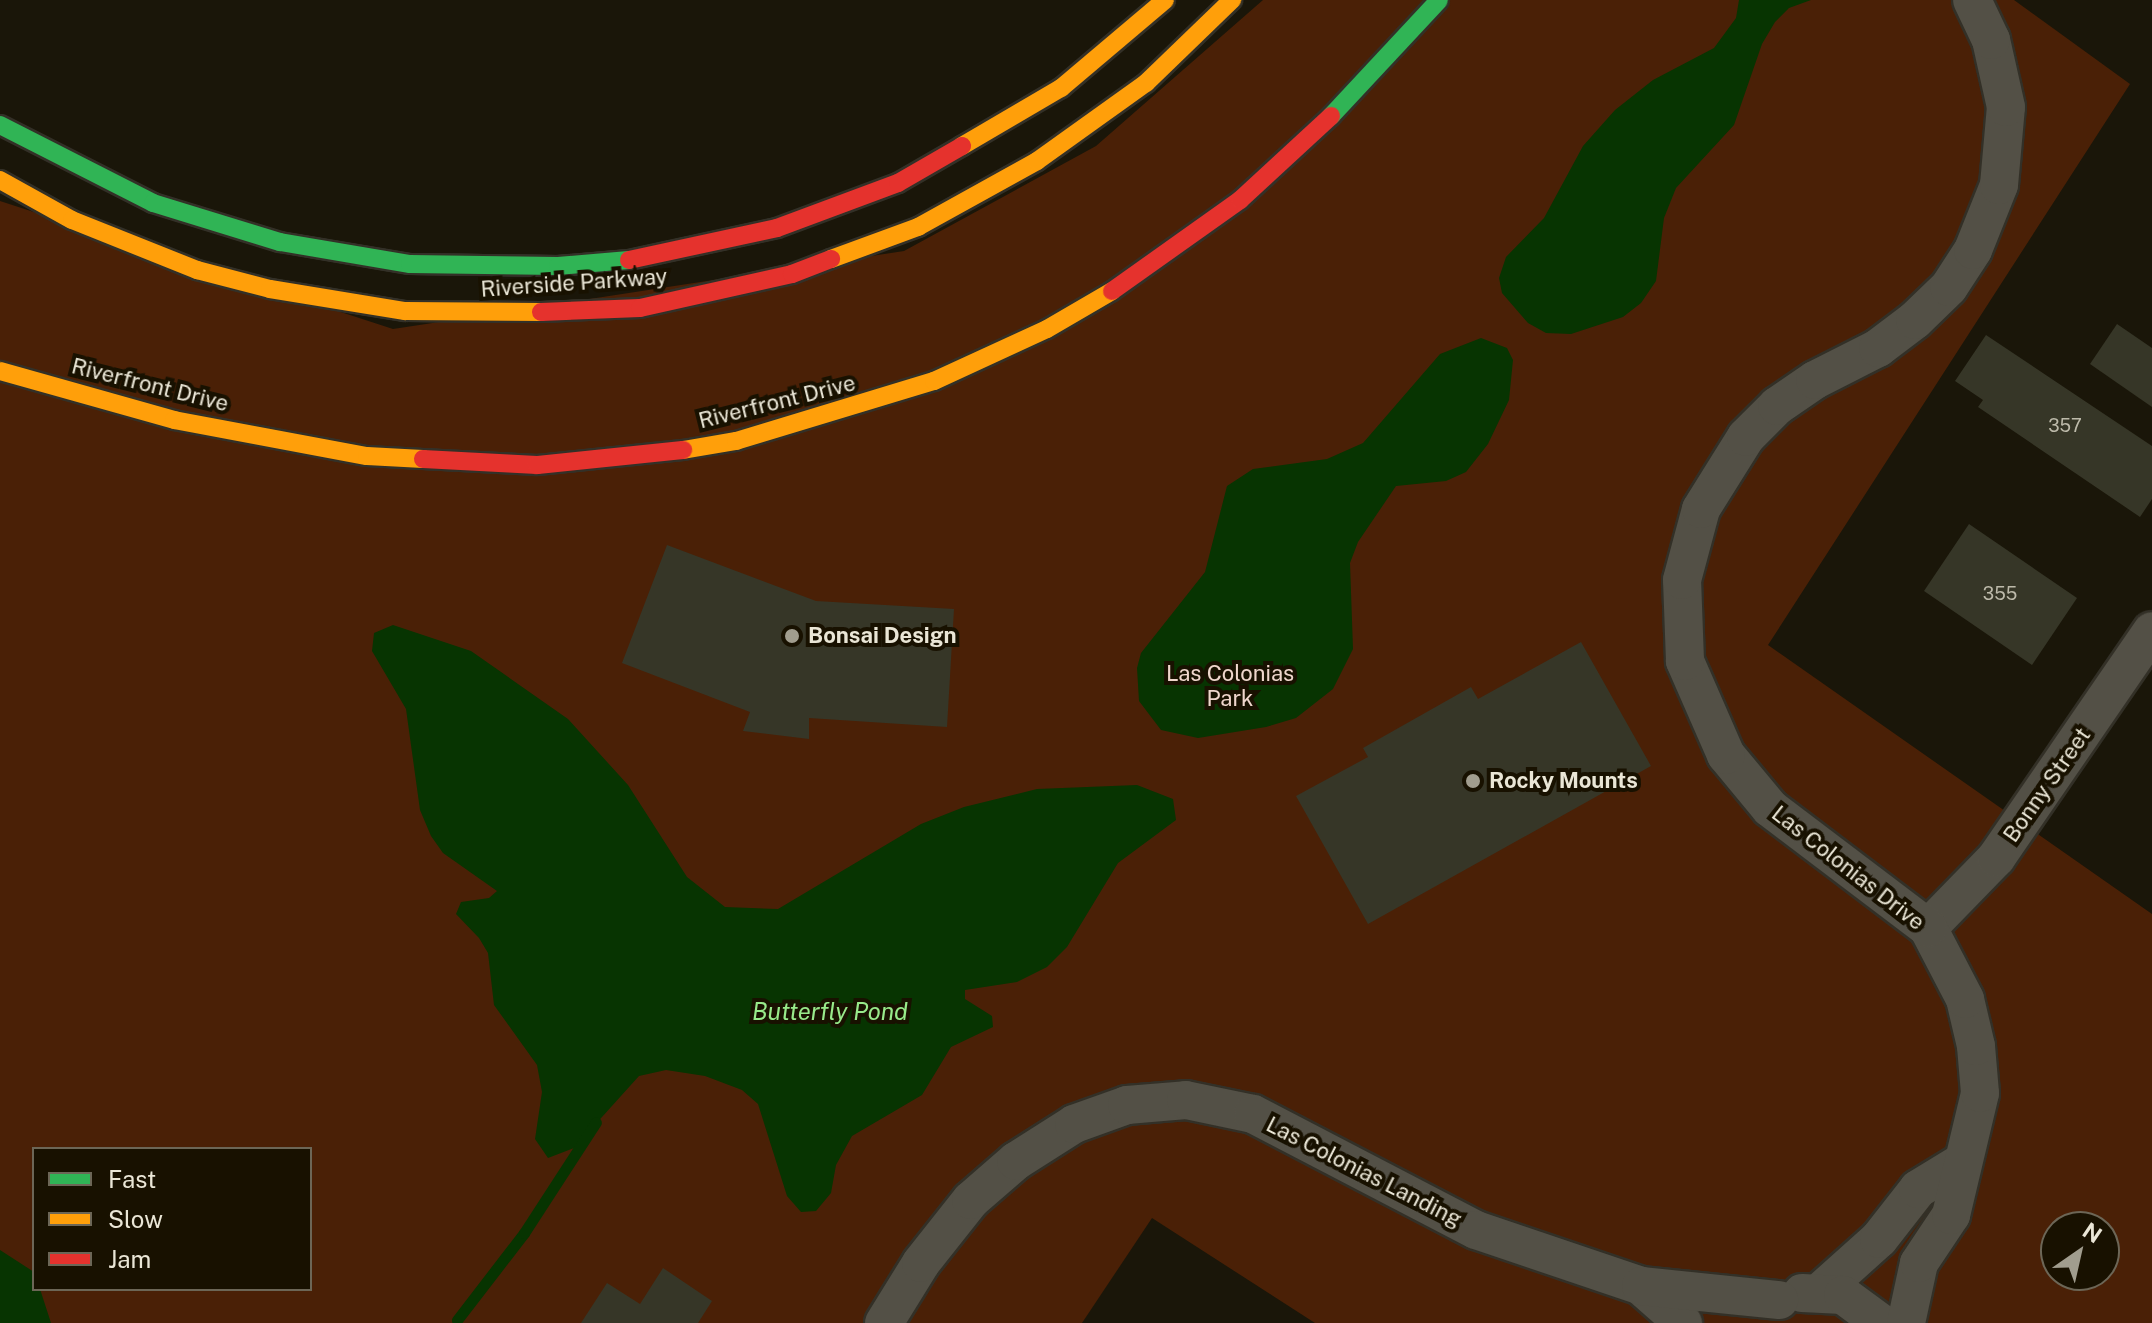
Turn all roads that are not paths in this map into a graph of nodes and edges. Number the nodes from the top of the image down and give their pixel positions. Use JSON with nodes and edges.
{"nodes":[{"id":1,"x":1165,"y":0,"type":"edge"},
{"id":2,"x":1232,"y":0,"type":"edge"},
{"id":3,"x":1439,"y":0,"type":"edge"},
{"id":4,"x":1972,"y":0,"type":"edge"},
{"id":5,"x":0,"y":125,"type":"edge"},
{"id":6,"x":0,"y":180,"type":"edge"},
{"id":7,"x":0,"y":371,"type":"edge"},
{"id":8,"x":2152,"y":631,"type":"edge"},
{"id":9,"x":1928,"y":928,"type":"junction"},
{"id":10,"x":1959,"y":1164,"type":"junction"},
{"id":11,"x":1641,"y":1286,"type":"junction"},
{"id":12,"x":1821,"y":1291,"type":"junction"},
{"id":13,"x":1766,"y":1311,"type":"edge"},
{"id":14,"x":884,"y":1323,"type":"edge"},
{"id":15,"x":1683,"y":1323,"type":"edge"},
{"id":16,"x":1881,"y":1323,"type":"edge"},
{"id":17,"x":1906,"y":1323,"type":"edge"}],
"edges":[{"from":1,"to":5,"type":"main road","name":"Riverside Parkway"},
{"from":2,"to":6,"type":"main road","name":"Riverside Parkway"},
{"from":3,"to":7,"type":"main road","name":"Riverfront Drive"},
{"from":4,"to":9,"type":"street","name":"Las Colonias Drive"},
{"from":8,"to":9,"type":"street","name":"Bonny Street"},
{"from":9,"to":10,"type":"street","name":"Las Colonias Drive"},
{"from":10,"to":12,"type":"street"},
{"from":10,"to":17,"type":"street","name":"Las Colonias Drive"},
{"from":11,"to":13,"type":"street","name":"Las Colonias Landing"},
{"from":11,"to":14,"type":"street","name":"Las Colonias Landing"},
{"from":11,"to":15,"type":"street","name":"Las Colonias Landing"},
{"from":12,"to":13,"type":"street","name":"Las Colonias Landing"},
{"from":12,"to":16,"type":"street"}]}
